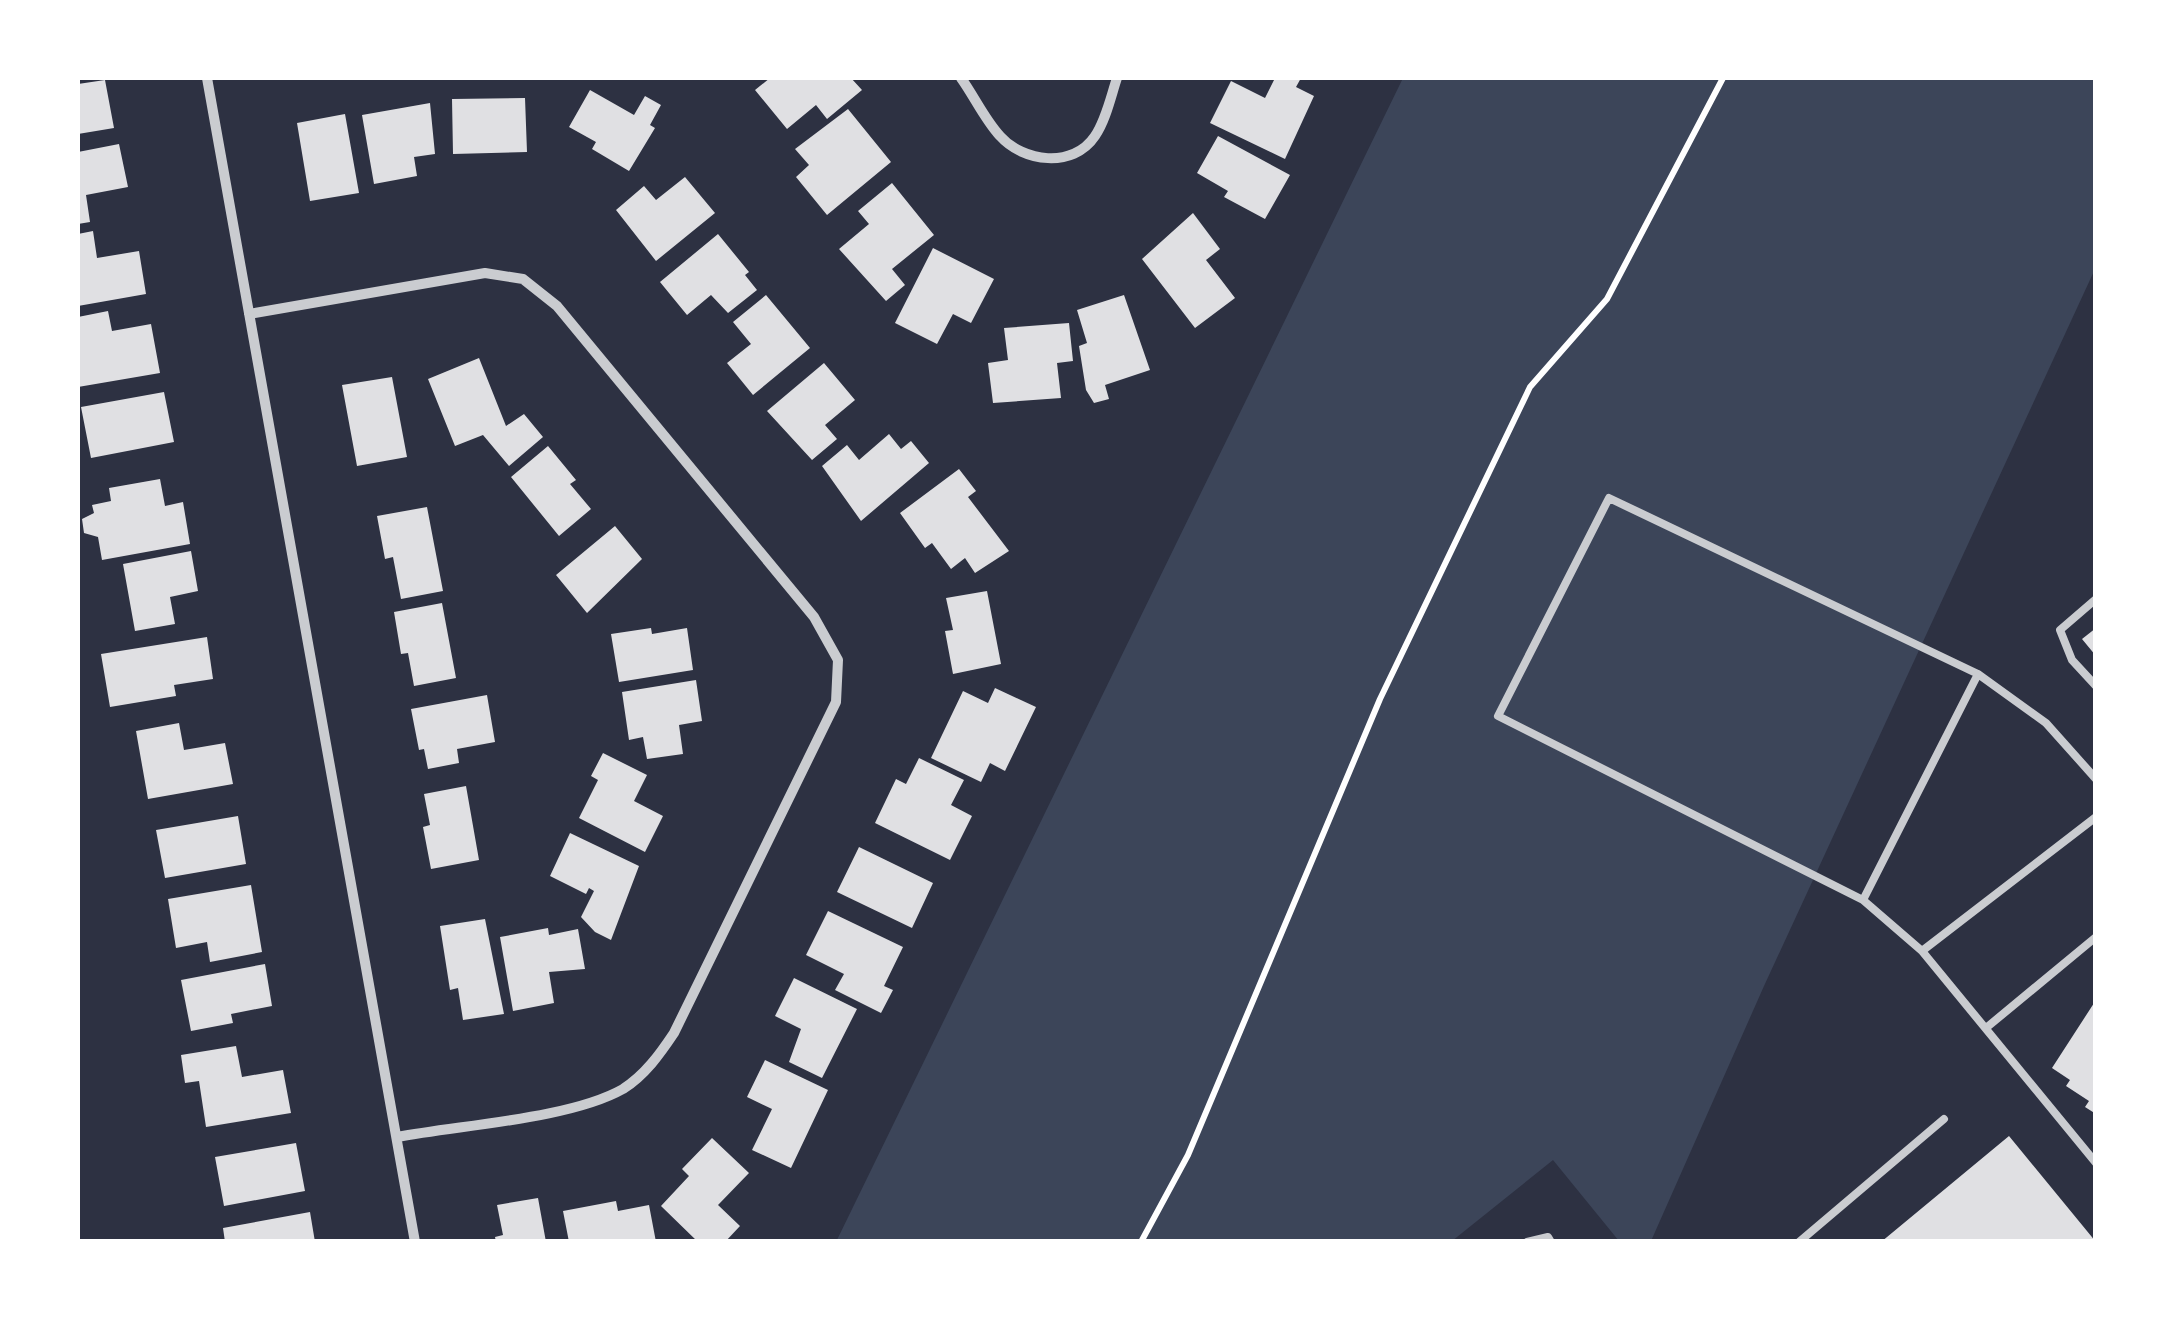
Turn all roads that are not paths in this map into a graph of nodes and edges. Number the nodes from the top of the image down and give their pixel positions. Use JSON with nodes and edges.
{"nodes":[{"id":1,"x":207,"y":78,"type":"edge"},
{"id":2,"x":961,"y":78,"type":"edge"},
{"id":3,"x":1118,"y":78,"type":"edge"},
{"id":4,"x":249,"y":314,"type":"junction"},
{"id":5,"x":2096,"y":599,"type":"edge"},
{"id":6,"x":1978,"y":674,"type":"junction"},
{"id":7,"x":2096,"y":686,"type":"edge"},
{"id":8,"x":2096,"y":780,"type":"edge"},
{"id":9,"x":2096,"y":817,"type":"edge"},
{"id":10,"x":1863,"y":900,"type":"junction"},
{"id":11,"x":2096,"y":937,"type":"edge"},
{"id":12,"x":1922,"y":951,"type":"junction"},
{"id":13,"x":1986,"y":1028,"type":"junction"},
{"id":14,"x":1944,"y":1119,"type":"dead end"},
{"id":15,"x":398,"y":1137,"type":"junction"},
{"id":16,"x":2096,"y":1163,"type":"edge"},
{"id":17,"x":415,"y":1242,"type":"edge"},
{"id":18,"x":1527,"y":1242,"type":"edge"},
{"id":19,"x":1551,"y":1242,"type":"edge"},
{"id":20,"x":1799,"y":1242,"type":"edge"}],
"edges":[{"from":1,"to":4,"type":"street"},
{"from":2,"to":3,"type":"street"},
{"from":4,"to":15,"type":"street"},
{"from":4,"to":15,"type":"street"},
{"from":5,"to":7,"type":"lane"},
{"from":6,"to":8,"type":"lane"},
{"from":6,"to":10,"type":"lane"},
{"from":6,"to":10,"type":"lane"},
{"from":9,"to":12,"type":"lane"},
{"from":10,"to":12,"type":"lane"},
{"from":11,"to":13,"type":"lane"},
{"from":12,"to":13,"type":"lane"},
{"from":13,"to":16,"type":"lane"},
{"from":14,"to":20,"type":"lane"},
{"from":15,"to":17,"type":"street"},
{"from":18,"to":19,"type":"lane"}]}
